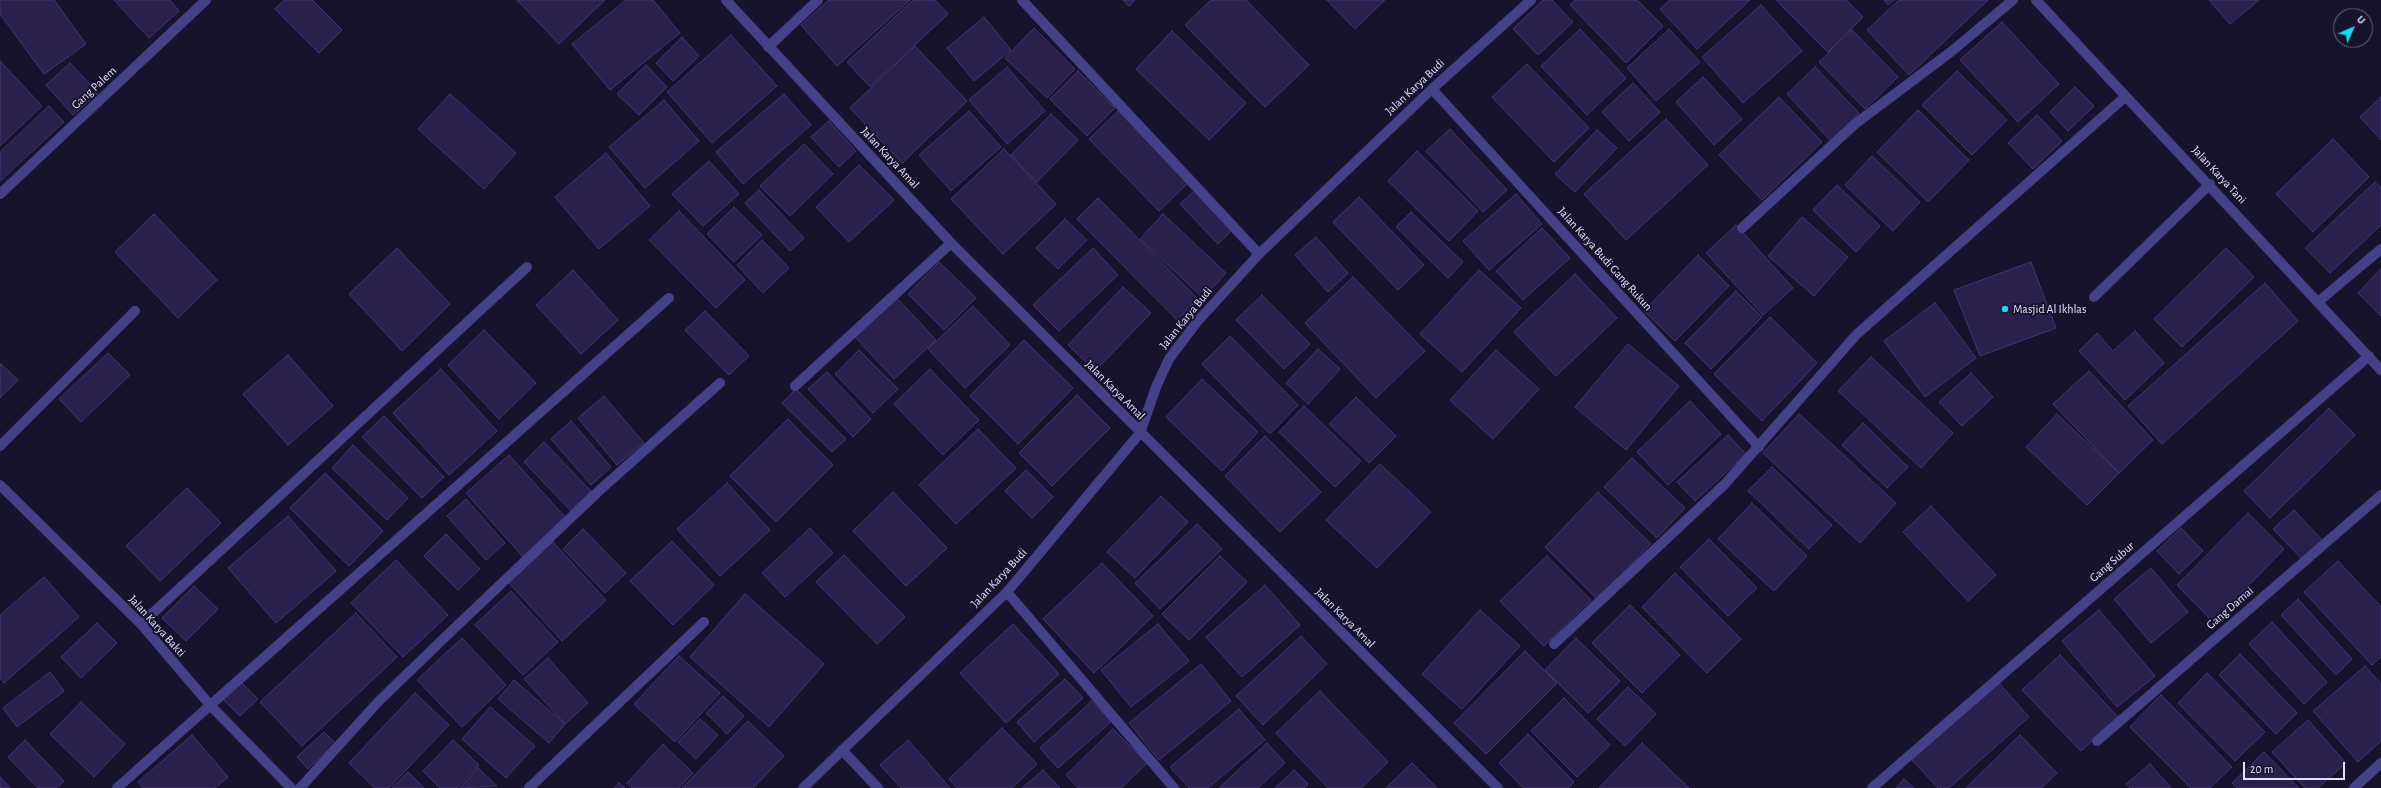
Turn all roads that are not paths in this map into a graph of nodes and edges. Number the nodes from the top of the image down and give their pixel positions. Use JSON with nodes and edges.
{"nodes":[{"id":1,"x":206,"y":0,"type":"edge"},
{"id":2,"x":726,"y":0,"type":"edge"},
{"id":3,"x":818,"y":0,"type":"edge"},
{"id":4,"x":1022,"y":0,"type":"edge"},
{"id":5,"x":1531,"y":0,"type":"edge"},
{"id":6,"x":2013,"y":0,"type":"edge"},
{"id":7,"x":2036,"y":0,"type":"edge"},
{"id":8,"x":768,"y":46,"type":"junction"},
{"id":9,"x":1432,"y":89,"type":"junction"},
{"id":10,"x":2125,"y":97,"type":"junction"},
{"id":11,"x":2210,"y":184,"type":"junction"},
{"id":12,"x":0,"y":194,"type":"edge"},
{"id":13,"x":1742,"y":228,"type":"dead end"},
{"id":14,"x":951,"y":243,"type":"junction"},
{"id":15,"x":2381,"y":249,"type":"edge"},
{"id":16,"x":1259,"y":254,"type":"junction"},
{"id":17,"x":527,"y":267,"type":"dead end"},
{"id":18,"x":2094,"y":297,"type":"dead end"},
{"id":19,"x":670,"y":298,"type":"dead end"},
{"id":20,"x":2318,"y":302,"type":"junction"},
{"id":21,"x":135,"y":311,"type":"dead end"},
{"id":22,"x":2369,"y":356,"type":"junction"},
{"id":23,"x":2381,"y":370,"type":"edge"},
{"id":24,"x":720,"y":383,"type":"dead end"},
{"id":25,"x":795,"y":386,"type":"dead end"},
{"id":26,"x":1140,"y":433,"type":"junction"},
{"id":27,"x":0,"y":446,"type":"edge"},
{"id":28,"x":1759,"y":447,"type":"junction"},
{"id":29,"x":0,"y":485,"type":"edge"},
{"id":30,"x":2381,"y":495,"type":"edge"},
{"id":31,"x":1007,"y":592,"type":"junction"},
{"id":32,"x":704,"y":622,"type":"dead end"},
{"id":33,"x":141,"y":624,"type":"junction"},
{"id":34,"x":1554,"y":644,"type":"dead end"},
{"id":35,"x":210,"y":705,"type":"junction"},
{"id":36,"x":2097,"y":741,"type":"dead end"},
{"id":37,"x":842,"y":750,"type":"junction"},
{"id":38,"x":2381,"y":763,"type":"edge"},
{"id":39,"x":117,"y":788,"type":"edge"},
{"id":40,"x":291,"y":788,"type":"edge"},
{"id":41,"x":300,"y":788,"type":"edge"},
{"id":42,"x":529,"y":788,"type":"edge"},
{"id":43,"x":803,"y":788,"type":"edge"},
{"id":44,"x":878,"y":788,"type":"edge"},
{"id":45,"x":1174,"y":788,"type":"edge"},
{"id":46,"x":1498,"y":788,"type":"edge"},
{"id":47,"x":1872,"y":788,"type":"edge"},
{"id":48,"x":2354,"y":788,"type":"edge"}],
"edges":[{"from":1,"to":12,"type":"street","name":"Gang Palem"},
{"from":2,"to":8,"type":"street","name":"Jalan Karya Amal"},
{"from":3,"to":8,"type":"street"},
{"from":4,"to":16,"type":"street"},
{"from":5,"to":9,"type":"street","name":"Jalan Karya Budi"},
{"from":6,"to":13,"type":"street"},
{"from":7,"to":10,"type":"street","name":"Jalan Karya Tani"},
{"from":8,"to":14,"type":"street","name":"Jalan Karya Amal"},
{"from":9,"to":16,"type":"street","name":"Jalan Karya Budi"},
{"from":9,"to":28,"type":"street","name":"Jalan Karya Budi Gang Rukun"},
{"from":10,"to":11,"type":"street","name":"Jalan Karya Tani"},
{"from":10,"to":28,"type":"street"},
{"from":11,"to":18,"type":"street"},
{"from":11,"to":20,"type":"street","name":"Jalan Karya Tani"},
{"from":14,"to":25,"type":"street"},
{"from":14,"to":26,"type":"street","name":"Jalan Karya Amal"},
{"from":15,"to":20,"type":"street"},
{"from":16,"to":26,"type":"street","name":"Jalan Karya Budi"},
{"from":17,"to":33,"type":"street"},
{"from":19,"to":35,"type":"street"},
{"from":20,"to":22,"type":"street","name":"Jalan Karya Tani"},
{"from":21,"to":27,"type":"street"},
{"from":22,"to":23,"type":"street","name":"Jalan Karya Tani"},
{"from":22,"to":47,"type":"street","name":"Gang Subur"},
{"from":24,"to":41,"type":"street"},
{"from":26,"to":31,"type":"street","name":"Jalan Karya Budi"},
{"from":26,"to":46,"type":"street","name":"Jalan Karya Amal"},
{"from":28,"to":34,"type":"street"},
{"from":29,"to":33,"type":"street","name":"Jalan Karya Bakti"},
{"from":30,"to":36,"type":"street","name":"Gang Damai"},
{"from":31,"to":37,"type":"street","name":"Jalan Karya Budi"},
{"from":31,"to":45,"type":"street"},
{"from":32,"to":42,"type":"street"},
{"from":33,"to":35,"type":"street","name":"Jalan Karya Bakti"},
{"from":35,"to":39,"type":"street"},
{"from":35,"to":40,"type":"street","name":"Jalan Karya Bakti"},
{"from":37,"to":43,"type":"street","name":"Jalan Karya Budi"},
{"from":37,"to":44,"type":"street"},
{"from":38,"to":48,"type":"street"}]}
